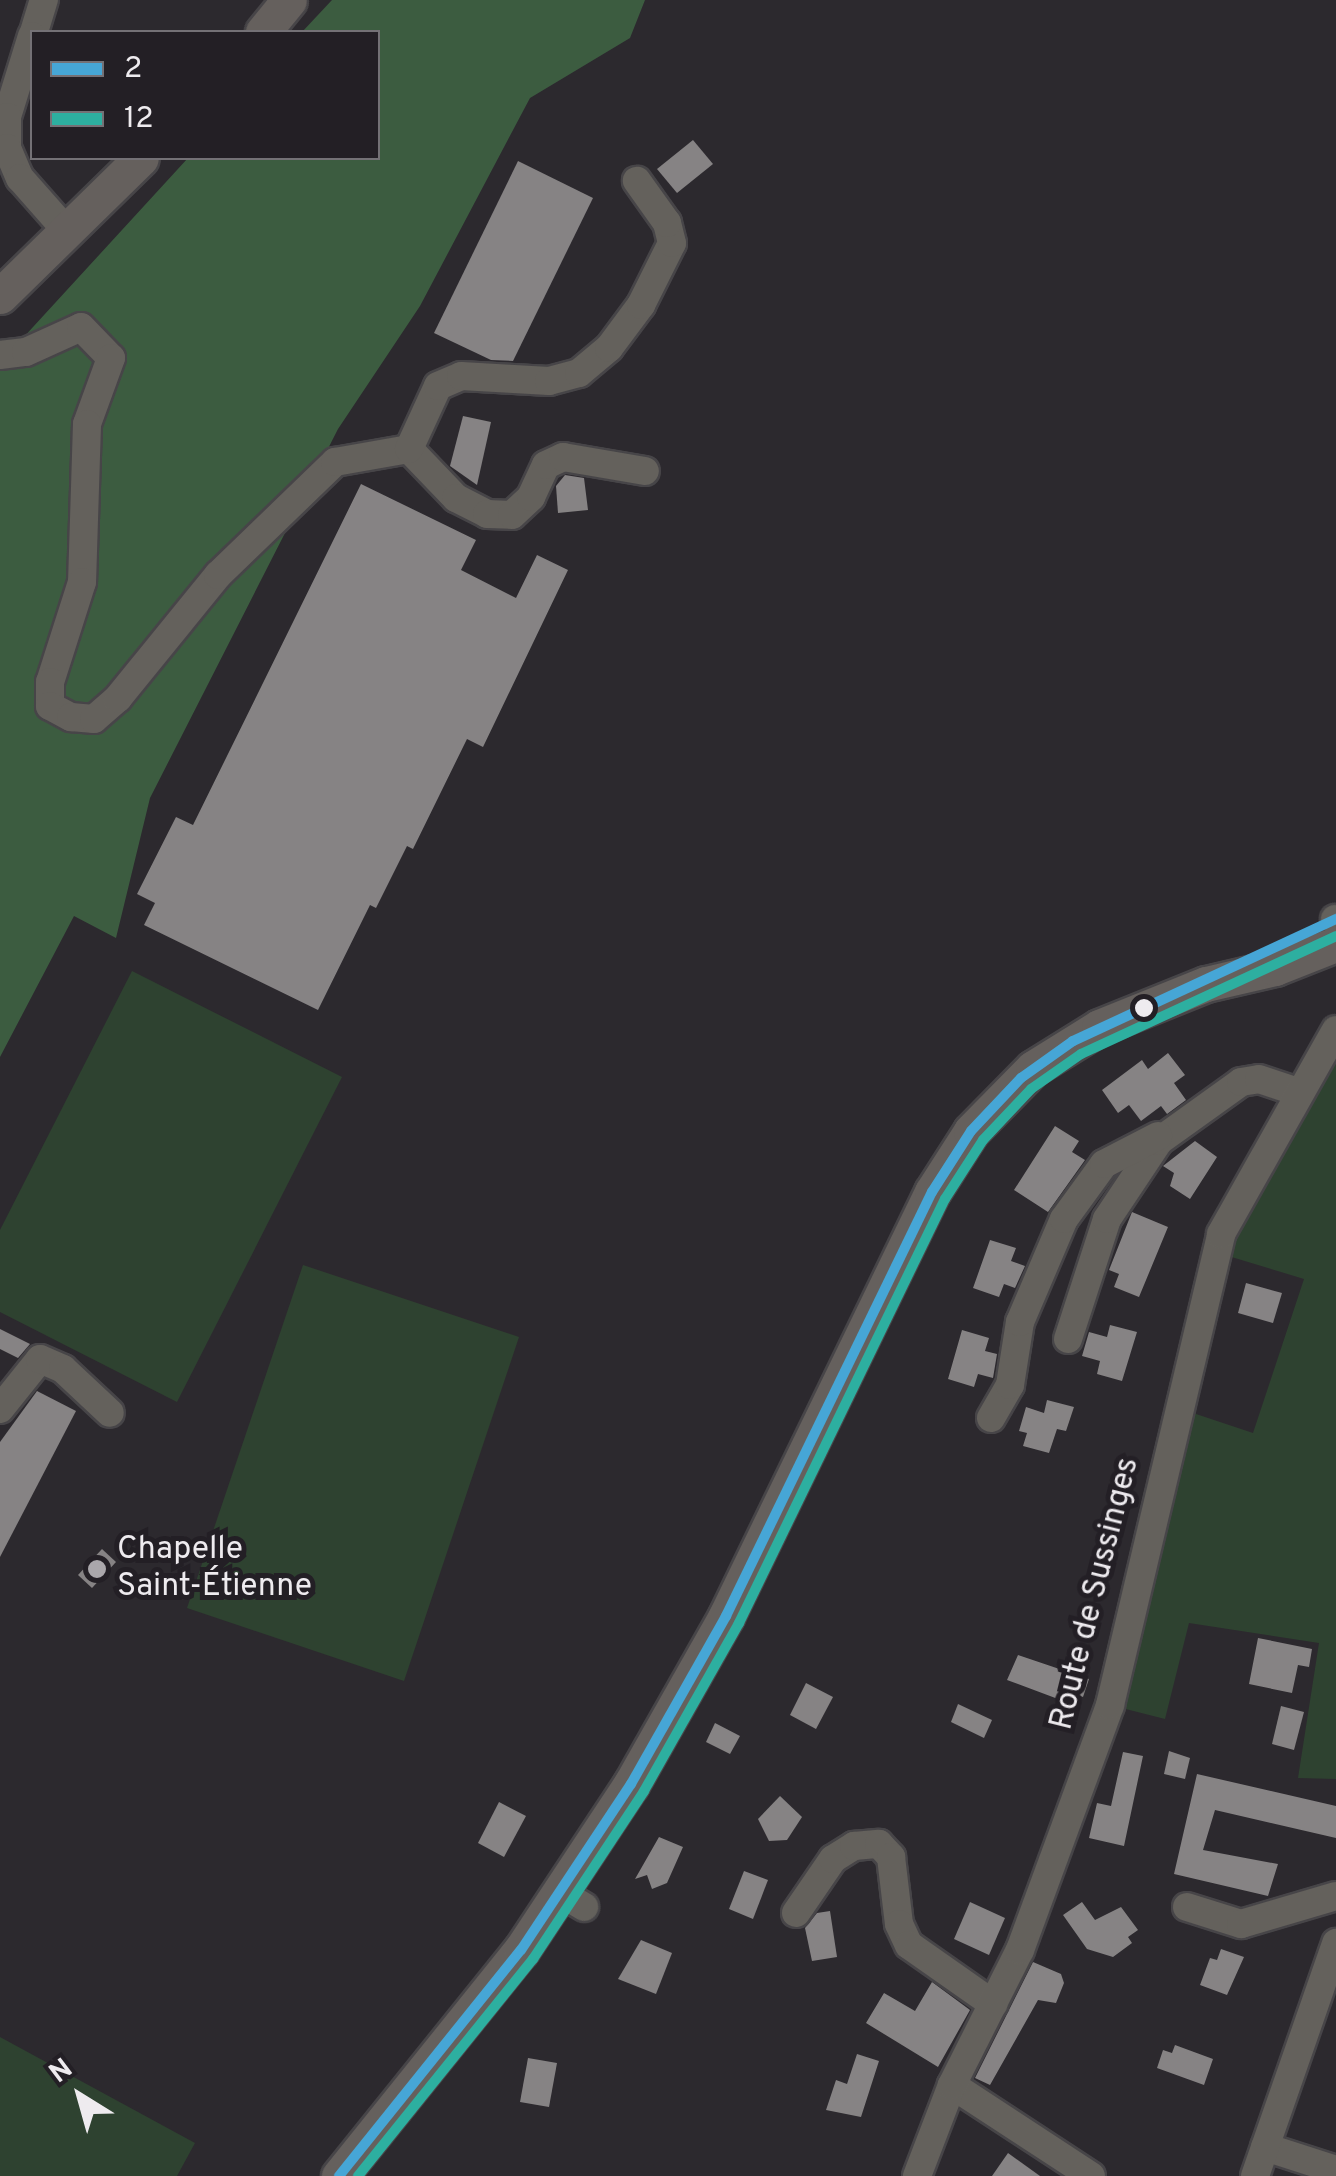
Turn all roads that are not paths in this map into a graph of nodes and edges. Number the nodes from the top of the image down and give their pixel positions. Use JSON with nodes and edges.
{"nodes":[{"id":1,"x":44,"y":0,"type":"edge"},
{"id":2,"x":289,"y":0,"type":"edge"},
{"id":3,"x":34,"y":30,"type":"edge"},
{"id":4,"x":265,"y":30,"type":"edge"},
{"id":5,"x":30,"y":44,"type":"edge"},
{"id":6,"x":139,"y":160,"type":"edge"},
{"id":7,"x":637,"y":182,"type":"dead end"},
{"id":8,"x":65,"y":229,"type":"junction"},
{"id":9,"x":0,"y":296,"type":"edge"},
{"id":10,"x":0,"y":354,"type":"edge"},
{"id":11,"x":409,"y":449,"type":"junction"},
{"id":12,"x":645,"y":471,"type":"dead end"},
{"id":13,"x":1336,"y":920,"type":"edge"},
{"id":14,"x":1336,"y":944,"type":"edge"},
{"id":15,"x":1206,"y":984,"type":"junction"},
{"id":16,"x":1336,"y":1030,"type":"edge"},
{"id":17,"x":1298,"y":1092,"type":"junction"},
{"id":18,"x":1170,"y":1130,"type":"junction"},
{"id":19,"x":1068,"y":1339,"type":"dead end"},
{"id":20,"x":0,"y":1409,"type":"edge"},
{"id":21,"x":110,"y":1412,"type":"dead end"},
{"id":22,"x":991,"y":1418,"type":"dead end"},
{"id":23,"x":1336,"y":1896,"type":"edge"},
{"id":24,"x":1188,"y":1907,"type":"dead end"},
{"id":25,"x":796,"y":1913,"type":"dead end"},
{"id":26,"x":1336,"y":1943,"type":"edge"},
{"id":27,"x":993,"y":2004,"type":"junction"},
{"id":28,"x":952,"y":2085,"type":"junction"},
{"id":29,"x":1265,"y":2146,"type":"junction"},
{"id":30,"x":1336,"y":2170,"type":"edge"},
{"id":31,"x":339,"y":2176,"type":"edge"},
{"id":32,"x":917,"y":2176,"type":"edge"},
{"id":33,"x":1092,"y":2176,"type":"edge"},
{"id":34,"x":1255,"y":2176,"type":"edge"}],
"edges":[{"from":1,"to":3,"type":"street"},
{"from":2,"to":4,"type":"main road"},
{"from":5,"to":8,"type":"street"},
{"from":6,"to":8,"type":"main road"},
{"from":7,"to":11,"type":"street"},
{"from":8,"to":9,"type":"main road"},
{"from":10,"to":11,"type":"street"},
{"from":11,"to":12,"type":"street"},
{"from":13,"to":15,"type":"main road"},
{"from":14,"to":15,"type":"main road"},
{"from":15,"to":31,"type":"main road"},
{"from":16,"to":17,"type":"street","name":"Route de Sussinges"},
{"from":17,"to":18,"type":"street"},
{"from":17,"to":27,"type":"street","name":"Route de Sussinges"},
{"from":18,"to":19,"type":"street"},
{"from":18,"to":22,"type":"street"},
{"from":20,"to":21,"type":"street"},
{"from":23,"to":24,"type":"street"},
{"from":25,"to":27,"type":"street"},
{"from":26,"to":29,"type":"street"},
{"from":27,"to":28,"type":"street","name":"Route de Sussinges"},
{"from":28,"to":32,"type":"street","name":"Route de Sussinges"},
{"from":28,"to":33,"type":"street"},
{"from":29,"to":30,"type":"street"},
{"from":29,"to":34,"type":"street"}]}
